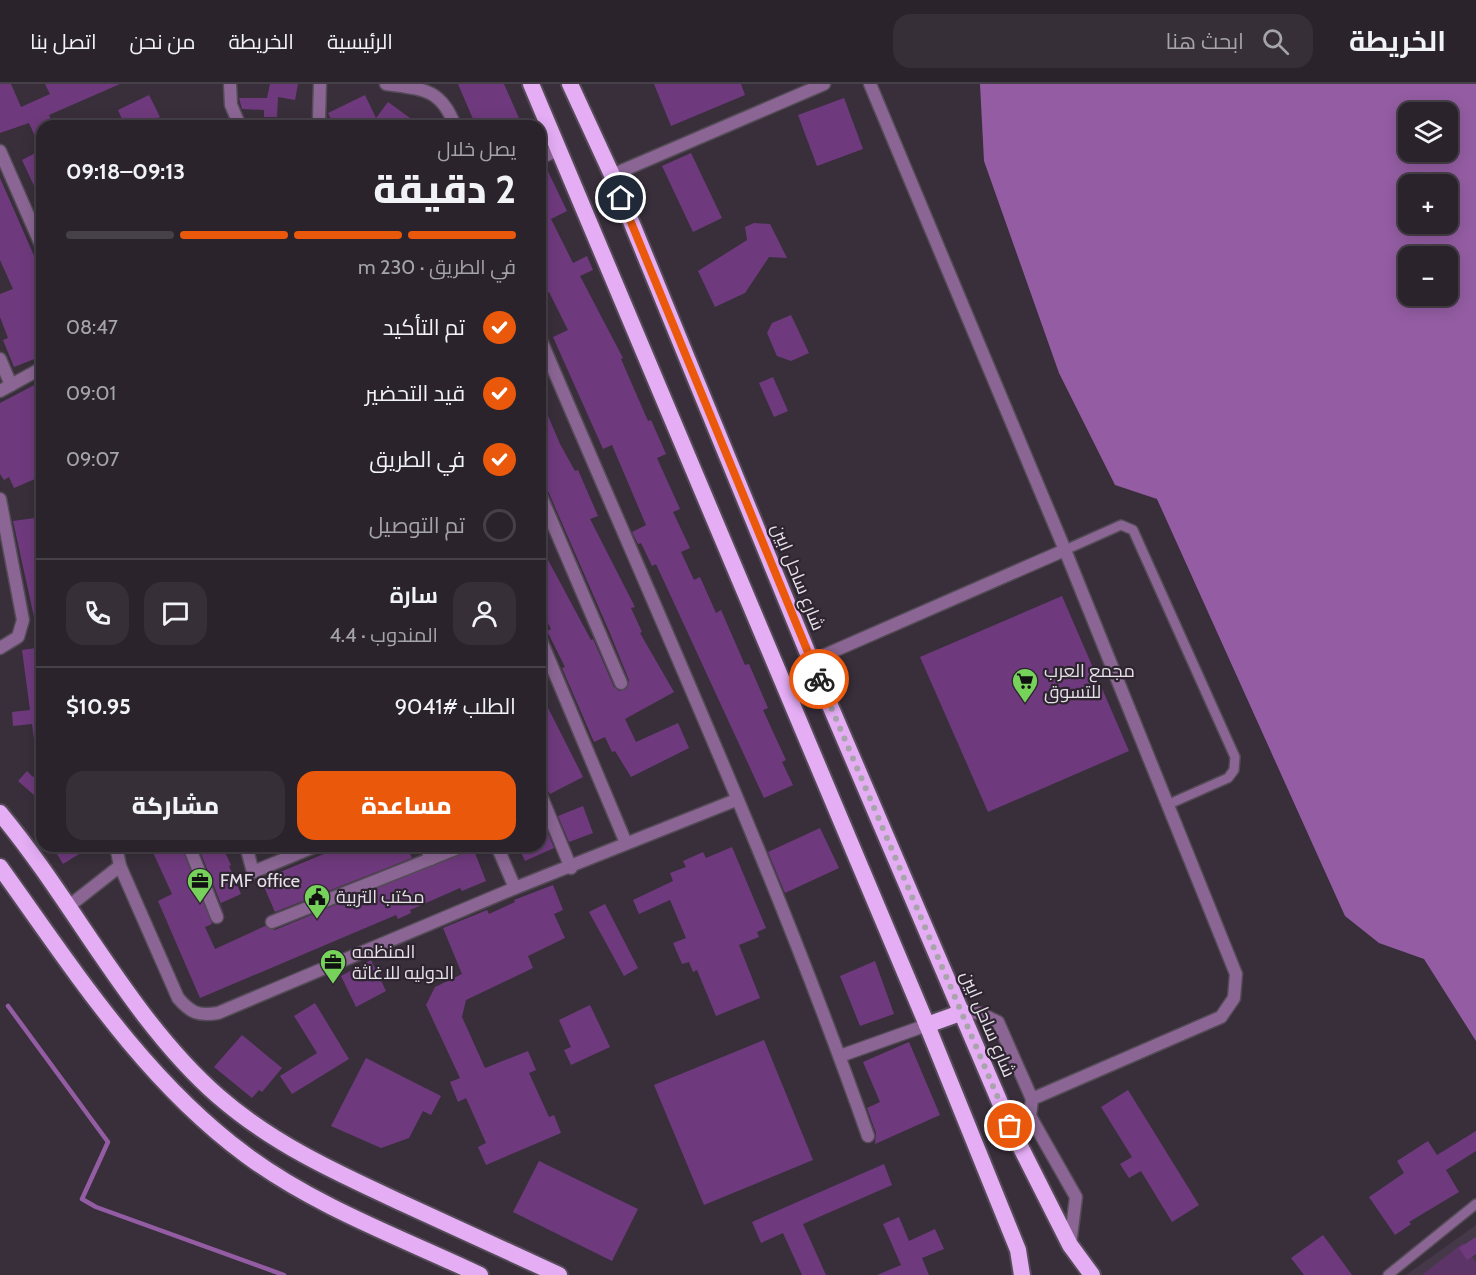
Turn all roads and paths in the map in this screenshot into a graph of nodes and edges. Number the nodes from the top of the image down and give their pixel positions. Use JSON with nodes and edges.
{"nodes":[{"id":1,"x":230,"y":84,"type":"edge"},
{"id":2,"x":320,"y":84,"type":"edge"},
{"id":3,"x":386,"y":84,"type":"edge"},
{"id":4,"x":531,"y":84,"type":"edge"},
{"id":5,"x":570,"y":84,"type":"edge"},
{"id":6,"x":824,"y":84,"type":"edge"},
{"id":7,"x":870,"y":84,"type":"edge"},
{"id":8,"x":237,"y":120,"type":"edge"},
{"id":9,"x":320,"y":120,"type":"edge"},
{"id":10,"x":452,"y":120,"type":"edge"},
{"id":11,"x":560,"y":149,"type":"junction"},
{"id":12,"x":0,"y":151,"type":"edge"},
{"id":13,"x":546,"y":155,"type":"edge"},
{"id":14,"x":612,"y":176,"type":"junction"},
{"id":15,"x":36,"y":233,"type":"edge"},
{"id":16,"x":546,"y":352,"type":"edge"},
{"id":17,"x":0,"y":359,"type":"edge"},
{"id":18,"x":36,"y":371,"type":"edge"},
{"id":19,"x":6,"y":388,"type":"edge"},
{"id":20,"x":0,"y":499,"type":"edge"},
{"id":21,"x":546,"y":508,"type":"edge"},
{"id":22,"x":1065,"y":550,"type":"junction"},
{"id":23,"x":0,"y":648,"type":"edge"},
{"id":24,"x":546,"y":652,"type":"edge"},
{"id":25,"x":811,"y":661,"type":"junction"},
{"id":26,"x":621,"y":683,"type":"dead end"},
{"id":27,"x":736,"y":800,"type":"junction"},
{"id":28,"x":1169,"y":804,"type":"junction"},
{"id":29,"x":546,"y":808,"type":"edge"},
{"id":30,"x":0,"y":813,"type":"edge"},
{"id":31,"x":626,"y":843,"type":"junction"},
{"id":32,"x":117,"y":852,"type":"edge"},
{"id":33,"x":191,"y":852,"type":"edge"},
{"id":34,"x":248,"y":852,"type":"edge"},
{"id":35,"x":301,"y":852,"type":"edge"},
{"id":36,"x":428,"y":852,"type":"edge"},
{"id":37,"x":448,"y":852,"type":"edge"},
{"id":38,"x":500,"y":852,"type":"edge"},
{"id":39,"x":431,"y":859,"type":"junction"},
{"id":40,"x":120,"y":866,"type":"junction"},
{"id":41,"x":0,"y":867,"type":"edge"},
{"id":42,"x":571,"y":868,"type":"junction"},
{"id":43,"x":515,"y":888,"type":"junction"},
{"id":44,"x":69,"y":906,"type":"junction"},
{"id":45,"x":217,"y":917,"type":"dead end"},
{"id":46,"x":272,"y":922,"type":"dead end"},
{"id":47,"x":963,"y":1012,"type":"junction"},
{"id":48,"x":927,"y":1025,"type":"junction"},
{"id":49,"x":840,"y":1056,"type":"junction"},
{"id":50,"x":1032,"y":1099,"type":"junction"},
{"id":51,"x":868,"y":1136,"type":"dead end"},
{"id":52,"x":1476,"y":1204,"type":"edge"},
{"id":53,"x":1070,"y":1245,"type":"junction"},
{"id":54,"x":480,"y":1275,"type":"edge"},
{"id":55,"x":559,"y":1275,"type":"edge"},
{"id":56,"x":1022,"y":1275,"type":"edge"},
{"id":57,"x":1092,"y":1275,"type":"edge"},
{"id":58,"x":1388,"y":1275,"type":"edge"}],
"edges":[{"from":1,"to":8,"type":"street"},
{"from":2,"to":9,"type":"street"},
{"from":3,"to":10,"type":"street"},
{"from":4,"to":11,"type":"highway"},
{"from":5,"to":14,"type":"highway","name":"شارع ساحل ابين"},
{"from":6,"to":14,"type":"street"},
{"from":7,"to":22,"type":"street"},
{"from":11,"to":13,"type":"street"},
{"from":11,"to":48,"type":"highway"},
{"from":12,"to":15,"type":"street"},
{"from":14,"to":25,"type":"highway","name":"شارع ساحل ابين"},
{"from":16,"to":27,"type":"street"},
{"from":17,"to":19,"type":"street"},
{"from":18,"to":19,"type":"street"},
{"from":20,"to":23,"type":"street"},
{"from":21,"to":26,"type":"street"},
{"from":22,"to":25,"type":"street"},
{"from":22,"to":28,"type":"street"},
{"from":22,"to":28,"type":"lane"},
{"from":24,"to":31,"type":"street"},
{"from":25,"to":47,"type":"highway","name":"شارع ساحل ابين"},
{"from":27,"to":31,"type":"street"},
{"from":27,"to":49,"type":"street"},
{"from":28,"to":50,"type":"street"},
{"from":29,"to":42,"type":"street"},
{"from":30,"to":44,"type":"highway"},
{"from":31,"to":42,"type":"street"},
{"from":32,"to":40,"type":"street"},
{"from":33,"to":45,"type":"street"},
{"from":34,"to":35,"type":"street"},
{"from":36,"to":39,"type":"street"},
{"from":37,"to":39,"type":"street"},
{"from":38,"to":43,"type":"street"},
{"from":39,"to":46,"type":"street"},
{"from":40,"to":43,"type":"street"},
{"from":40,"to":44,"type":"street"},
{"from":41,"to":54,"type":"highway"},
{"from":42,"to":43,"type":"street"},
{"from":44,"to":55,"type":"highway"},
{"from":47,"to":48,"type":"highway"},
{"from":47,"to":50,"type":"street"},
{"from":47,"to":53,"type":"highway","name":"شارع ساحل ابين"},
{"from":48,"to":49,"type":"street"},
{"from":48,"to":56,"type":"highway"},
{"from":49,"to":51,"type":"street"},
{"from":50,"to":53,"type":"street"},
{"from":52,"to":58,"type":"lane"},
{"from":53,"to":57,"type":"highway","name":"شارع ساحل ابين"}]}
